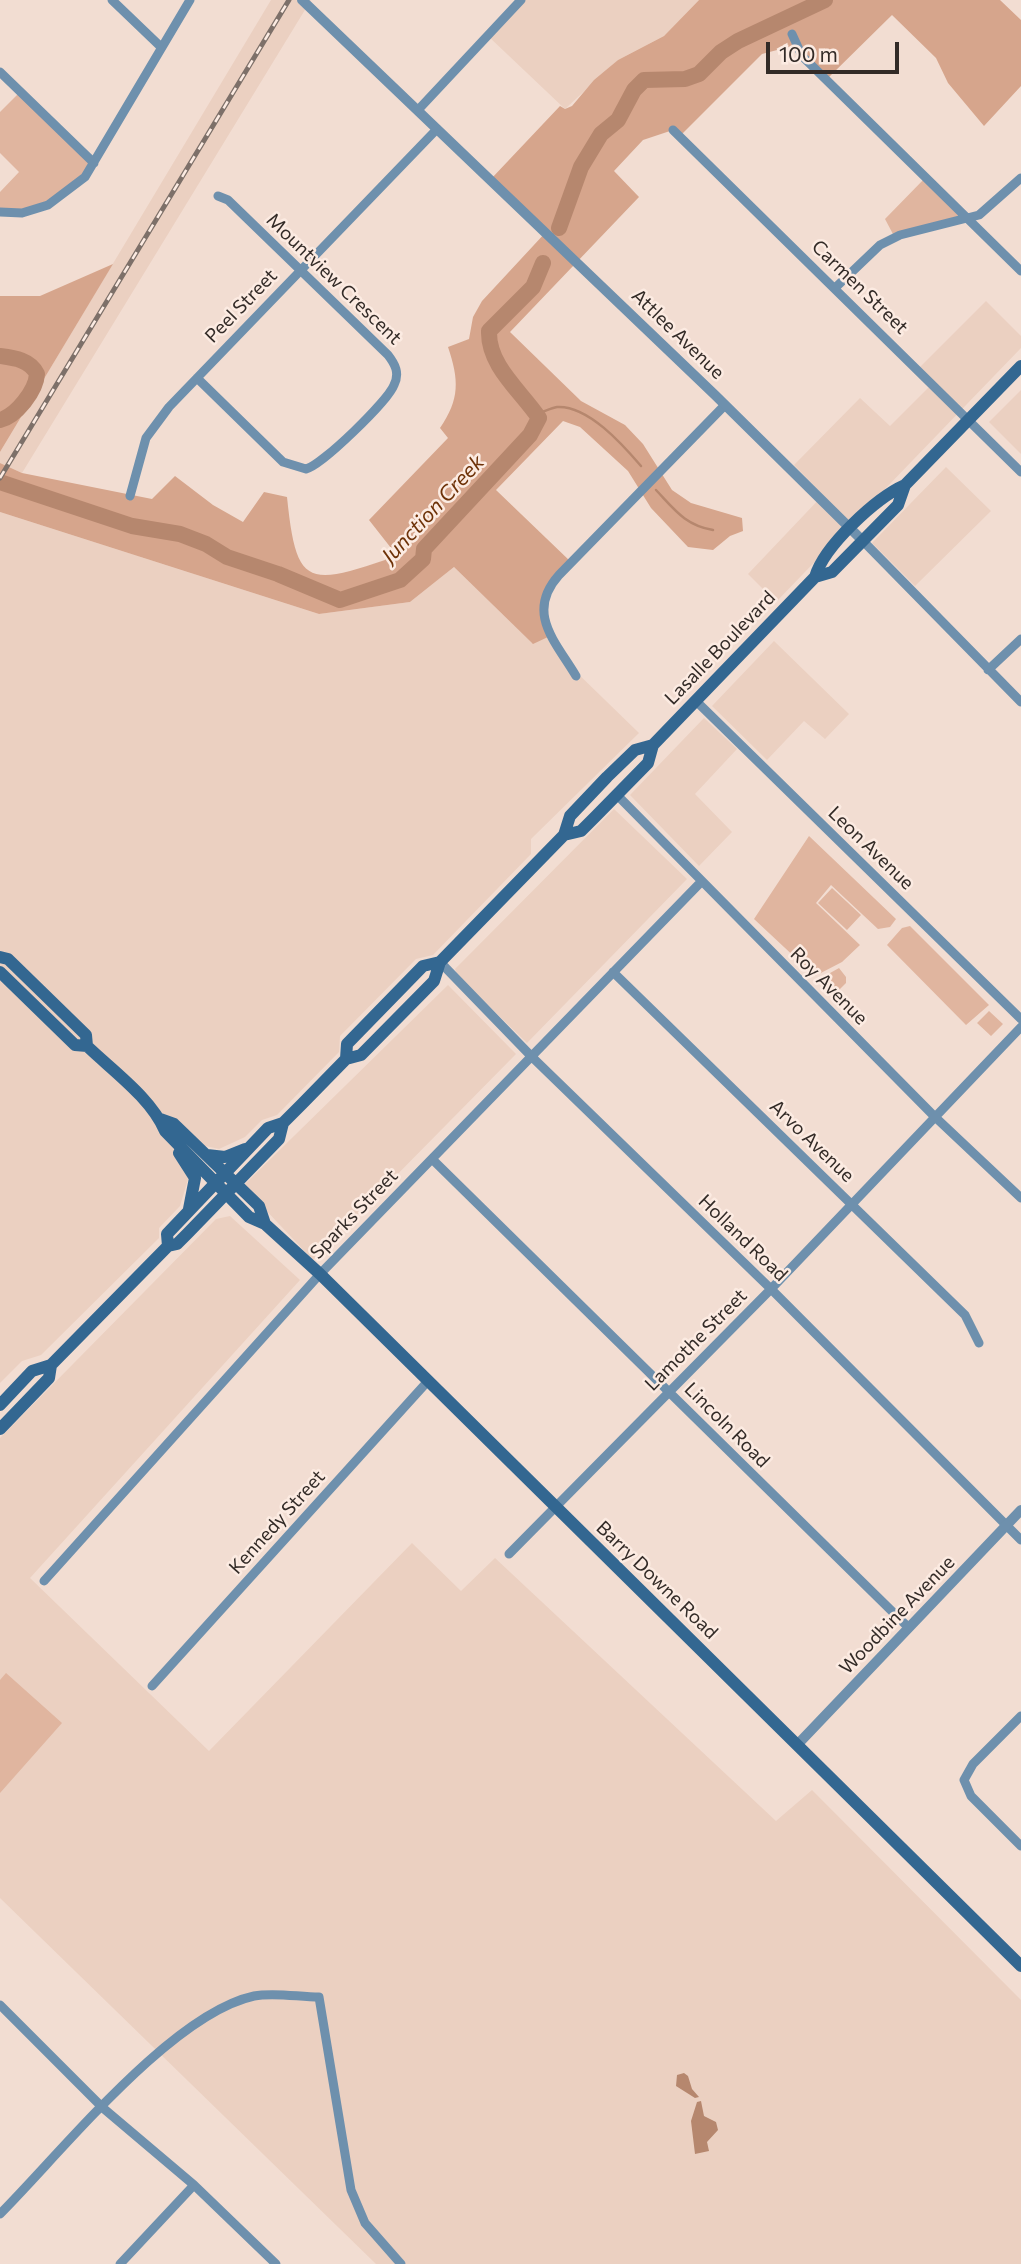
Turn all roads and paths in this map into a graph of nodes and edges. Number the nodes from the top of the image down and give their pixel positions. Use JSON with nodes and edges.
{"nodes":[{"id":1,"x":112,"y":0,"type":"edge"},
{"id":2,"x":190,"y":0,"type":"edge"},
{"id":3,"x":302,"y":0,"type":"edge"},
{"id":4,"x":521,"y":0,"type":"edge"},
{"id":5,"x":792,"y":34,"type":"dead end"},
{"id":6,"x":161,"y":47,"type":"junction"},
{"id":7,"x":0,"y":72,"type":"edge"},
{"id":8,"x":418,"y":110,"type":"junction"},
{"id":9,"x":437,"y":129,"type":"junction"},
{"id":10,"x":673,"y":130,"type":"dead end"},
{"id":11,"x":94,"y":163,"type":"junction"},
{"id":12,"x":1021,"y":178,"type":"edge"},
{"id":13,"x":218,"y":196,"type":"dead end"},
{"id":14,"x":0,"y":212,"type":"edge"},
{"id":15,"x":968,"y":219,"type":"junction"},
{"id":16,"x":300,"y":270,"type":"junction"},
{"id":17,"x":1021,"y":271,"type":"edge"},
{"id":18,"x":835,"y":288,"type":"junction"},
{"id":19,"x":1021,"y":366,"type":"edge"},
{"id":20,"x":197,"y":378,"type":"junction"},
{"id":21,"x":725,"y":405,"type":"junction"},
{"id":22,"x":969,"y":418,"type":"junction"},
{"id":23,"x":1021,"y":471,"type":"edge"},
{"id":24,"x":905,"y":485,"type":"junction"},
{"id":25,"x":130,"y":496,"type":"dead end"},
{"id":26,"x":851,"y":529,"type":"junction"},
{"id":27,"x":862,"y":540,"type":"junction"},
{"id":28,"x":815,"y":577,"type":"junction"},
{"id":29,"x":1021,"y":639,"type":"edge"},
{"id":30,"x":988,"y":670,"type":"junction"},
{"id":31,"x":576,"y":676,"type":"dead end"},
{"id":32,"x":696,"y":701,"type":"junction"},
{"id":33,"x":1021,"y":702,"type":"edge"},
{"id":34,"x":653,"y":745,"type":"junction"},
{"id":35,"x":617,"y":795,"type":"junction"},
{"id":36,"x":565,"y":835,"type":"junction"},
{"id":37,"x":701,"y":882,"type":"junction"},
{"id":38,"x":0,"y":957,"type":"edge"},
{"id":39,"x":440,"y":962,"type":"junction"},
{"id":40,"x":0,"y":972,"type":"edge"},
{"id":41,"x":613,"y":972,"type":"junction"},
{"id":42,"x":1021,"y":1019,"type":"edge"},
{"id":43,"x":1021,"y":1027,"type":"edge"},
{"id":44,"x":87,"y":1045,"type":"junction"},
{"id":45,"x":532,"y":1057,"type":"junction"},
{"id":46,"x":934,"y":1116,"type":"junction"},
{"id":47,"x":160,"y":1119,"type":"junction"},
{"id":48,"x":283,"y":1123,"type":"junction"},
{"id":49,"x":171,"y":1136,"type":"junction"},
{"id":50,"x":251,"y":1145,"type":"junction"},
{"id":51,"x":207,"y":1155,"type":"junction"},
{"id":52,"x":432,"y":1159,"type":"junction"},
{"id":53,"x":221,"y":1178,"type":"junction"},
{"id":54,"x":236,"y":1183,"type":"junction"},
{"id":55,"x":226,"y":1193,"type":"junction"},
{"id":56,"x":1021,"y":1198,"type":"edge"},
{"id":57,"x":851,"y":1204,"type":"junction"},
{"id":58,"x":187,"y":1213,"type":"junction"},
{"id":59,"x":265,"y":1224,"type":"junction"},
{"id":60,"x":168,"y":1246,"type":"junction"},
{"id":61,"x":320,"y":1274,"type":"junction"},
{"id":62,"x":771,"y":1289,"type":"junction"},
{"id":63,"x":979,"y":1343,"type":"dead end"},
{"id":64,"x":51,"y":1365,"type":"junction"},
{"id":65,"x":428,"y":1381,"type":"junction"},
{"id":66,"x":669,"y":1392,"type":"junction"},
{"id":67,"x":0,"y":1405,"type":"edge"},
{"id":68,"x":0,"y":1429,"type":"edge"},
{"id":69,"x":555,"y":1507,"type":"junction"},
{"id":70,"x":1021,"y":1510,"type":"edge"},
{"id":71,"x":1006,"y":1525,"type":"junction"},
{"id":72,"x":1021,"y":1540,"type":"edge"},
{"id":73,"x":509,"y":1554,"type":"dead end"},
{"id":74,"x":44,"y":1581,"type":"dead end"},
{"id":75,"x":908,"y":1627,"type":"junction"},
{"id":76,"x":152,"y":1686,"type":"dead end"},
{"id":77,"x":1021,"y":1716,"type":"edge"},
{"id":78,"x":798,"y":1744,"type":"junction"},
{"id":79,"x":1021,"y":1846,"type":"edge"},
{"id":80,"x":1021,"y":1966,"type":"edge"},
{"id":81,"x":0,"y":2005,"type":"edge"},
{"id":82,"x":103,"y":2108,"type":"junction"},
{"id":83,"x":194,"y":2185,"type":"junction"},
{"id":84,"x":0,"y":2197,"type":"edge"},
{"id":85,"x":8,"y":2206,"type":"junction"},
{"id":86,"x":0,"y":2214,"type":"edge"},
{"id":87,"x":120,"y":2264,"type":"edge"},
{"id":88,"x":276,"y":2264,"type":"edge"},
{"id":89,"x":401,"y":2264,"type":"edge"}],
"edges":[{"from":1,"to":6,"type":"street"},
{"from":2,"to":6,"type":"street"},
{"from":3,"to":8,"type":"street","name":"Attlee Avenue"},
{"from":4,"to":8,"type":"street"},
{"from":5,"to":15,"type":"street"},
{"from":6,"to":11,"type":"street"},
{"from":7,"to":11,"type":"street"},
{"from":8,"to":9,"type":"street","name":"Attlee Avenue"},
{"from":9,"to":16,"type":"street","name":"Peel Street"},
{"from":9,"to":21,"type":"street","name":"Attlee Avenue"},
{"from":10,"to":18,"type":"street","name":"Carmen Street"},
{"from":11,"to":14,"type":"street"},
{"from":12,"to":15,"type":"street"},
{"from":13,"to":16,"type":"street","name":"Mountview Crescent"},
{"from":15,"to":17,"type":"street"},
{"from":15,"to":18,"type":"street"},
{"from":16,"to":20,"type":"street","name":"Peel Street"},
{"from":16,"to":20,"type":"street","name":"Mountview Crescent"},
{"from":18,"to":22,"type":"street","name":"Carmen Street"},
{"from":19,"to":22,"type":"main road","name":"Lasalle Boulevard"},
{"from":20,"to":25,"type":"street","name":"Peel Street"},
{"from":21,"to":26,"type":"street","name":"Attlee Avenue"},
{"from":21,"to":31,"type":"street"},
{"from":22,"to":23,"type":"street","name":"Carmen Street"},
{"from":22,"to":24,"type":"main road","name":"Lasalle Boulevard"},
{"from":24,"to":26,"type":"main road","name":"Lasalle Boulevard"},
{"from":24,"to":27,"type":"main road","name":"Lasalle Boulevard"},
{"from":26,"to":27,"type":"street","name":"Attlee Avenue"},
{"from":26,"to":28,"type":"main road","name":"Lasalle Boulevard"},
{"from":27,"to":28,"type":"main road","name":"Lasalle Boulevard"},
{"from":27,"to":30,"type":"street","name":"Attlee Avenue"},
{"from":28,"to":32,"type":"main road","name":"Lasalle Boulevard"},
{"from":29,"to":30,"type":"street"},
{"from":30,"to":33,"type":"street","name":"Attlee Avenue"},
{"from":32,"to":34,"type":"main road","name":"Lasalle Boulevard"},
{"from":32,"to":42,"type":"street","name":"Leon Avenue"},
{"from":34,"to":35,"type":"main road","name":"Lasalle Boulevard"},
{"from":34,"to":36,"type":"main road","name":"Lasalle Boulevard"},
{"from":35,"to":36,"type":"main road","name":"Lasalle Boulevard"},
{"from":35,"to":37,"type":"street","name":"Roy Avenue"},
{"from":36,"to":39,"type":"main road","name":"Lasalle Boulevard"},
{"from":37,"to":41,"type":"street","name":"Sparks Street"},
{"from":37,"to":46,"type":"street","name":"Roy Avenue"},
{"from":38,"to":44,"type":"main road","name":"Barry Downe Road"},
{"from":39,"to":45,"type":"street","name":"Holland Road"},
{"from":39,"to":48,"type":"main road","name":"Lasalle Boulevard"},
{"from":40,"to":44,"type":"main road","name":"Barry Downe Road"},
{"from":41,"to":45,"type":"street","name":"Sparks Street"},
{"from":41,"to":57,"type":"street","name":"Arvo Avenue"},
{"from":43,"to":46,"type":"street","name":"Lamothe Street"},
{"from":44,"to":47,"type":"main road","name":"Barry Downe Road"},
{"from":45,"to":52,"type":"street","name":"Sparks Street"},
{"from":45,"to":62,"type":"street","name":"Holland Road"},
{"from":46,"to":56,"type":"street","name":"Roy Avenue"},
{"from":46,"to":57,"type":"street","name":"Lamothe Street"},
{"from":47,"to":49,"type":"main road","name":"Barry Downe Road"},
{"from":47,"to":51,"type":"main road","name":"Barry Downe Road"},
{"from":48,"to":50,"type":"main road","name":"Lasalle Boulevard"},
{"from":48,"to":54,"type":"main road","name":"Lasalle Boulevard"},
{"from":49,"to":53,"type":"main road","name":"Barry Downe Road"},
{"from":49,"to":58,"type":"main road"},
{"from":50,"to":51,"type":"main road"},
{"from":50,"to":53,"type":"main road","name":"Lasalle Boulevard"},
{"from":51,"to":53,"type":"main road","name":"Barry Downe Road"},
{"from":52,"to":61,"type":"street","name":"Sparks Street"},
{"from":52,"to":66,"type":"street","name":"Lincoln Road"},
{"from":53,"to":54,"type":"main road","name":"Barry Downe Road"},
{"from":53,"to":55,"type":"main road","name":"Barry Downe Road"},
{"from":53,"to":58,"type":"main road","name":"Lasalle Boulevard"},
{"from":54,"to":55,"type":"main road","name":"Lasalle Boulevard"},
{"from":54,"to":59,"type":"main road","name":"Barry Downe Road"},
{"from":55,"to":59,"type":"main road","name":"Barry Downe Road"},
{"from":55,"to":60,"type":"main road","name":"Lasalle Boulevard"},
{"from":57,"to":62,"type":"street","name":"Lamothe Street"},
{"from":57,"to":63,"type":"street","name":"Arvo Avenue"},
{"from":58,"to":60,"type":"main road","name":"Lasalle Boulevard"},
{"from":59,"to":61,"type":"main road","name":"Barry Downe Road"},
{"from":60,"to":64,"type":"main road","name":"Lasalle Boulevard"},
{"from":61,"to":65,"type":"main road","name":"Barry Downe Road"},
{"from":61,"to":74,"type":"street","name":"Sparks Street"},
{"from":62,"to":66,"type":"street","name":"Lamothe Street"},
{"from":62,"to":71,"type":"street","name":"Holland Road"},
{"from":64,"to":67,"type":"main road","name":"Lasalle Boulevard"},
{"from":64,"to":68,"type":"main road","name":"Lasalle Boulevard"},
{"from":65,"to":69,"type":"main road","name":"Barry Downe Road"},
{"from":65,"to":76,"type":"street","name":"Kennedy Street"},
{"from":66,"to":69,"type":"street","name":"Lamothe Street"},
{"from":66,"to":75,"type":"street","name":"Lincoln Road"},
{"from":69,"to":73,"type":"street","name":"Lamothe Street"},
{"from":69,"to":78,"type":"main road","name":"Barry Downe Road"},
{"from":70,"to":71,"type":"street","name":"Woodbine Avenue"},
{"from":71,"to":72,"type":"street","name":"Holland Road"},
{"from":71,"to":75,"type":"street","name":"Woodbine Avenue"},
{"from":75,"to":78,"type":"street","name":"Woodbine Avenue"},
{"from":77,"to":79,"type":"street"},
{"from":78,"to":80,"type":"main road","name":"Barry Downe Road"},
{"from":81,"to":82,"type":"street"},
{"from":82,"to":83,"type":"street"},
{"from":82,"to":85,"type":"street"},
{"from":82,"to":89,"type":"street"},
{"from":83,"to":87,"type":"street"},
{"from":83,"to":88,"type":"street"},
{"from":84,"to":85,"type":"street"},
{"from":85,"to":86,"type":"street"}]}
